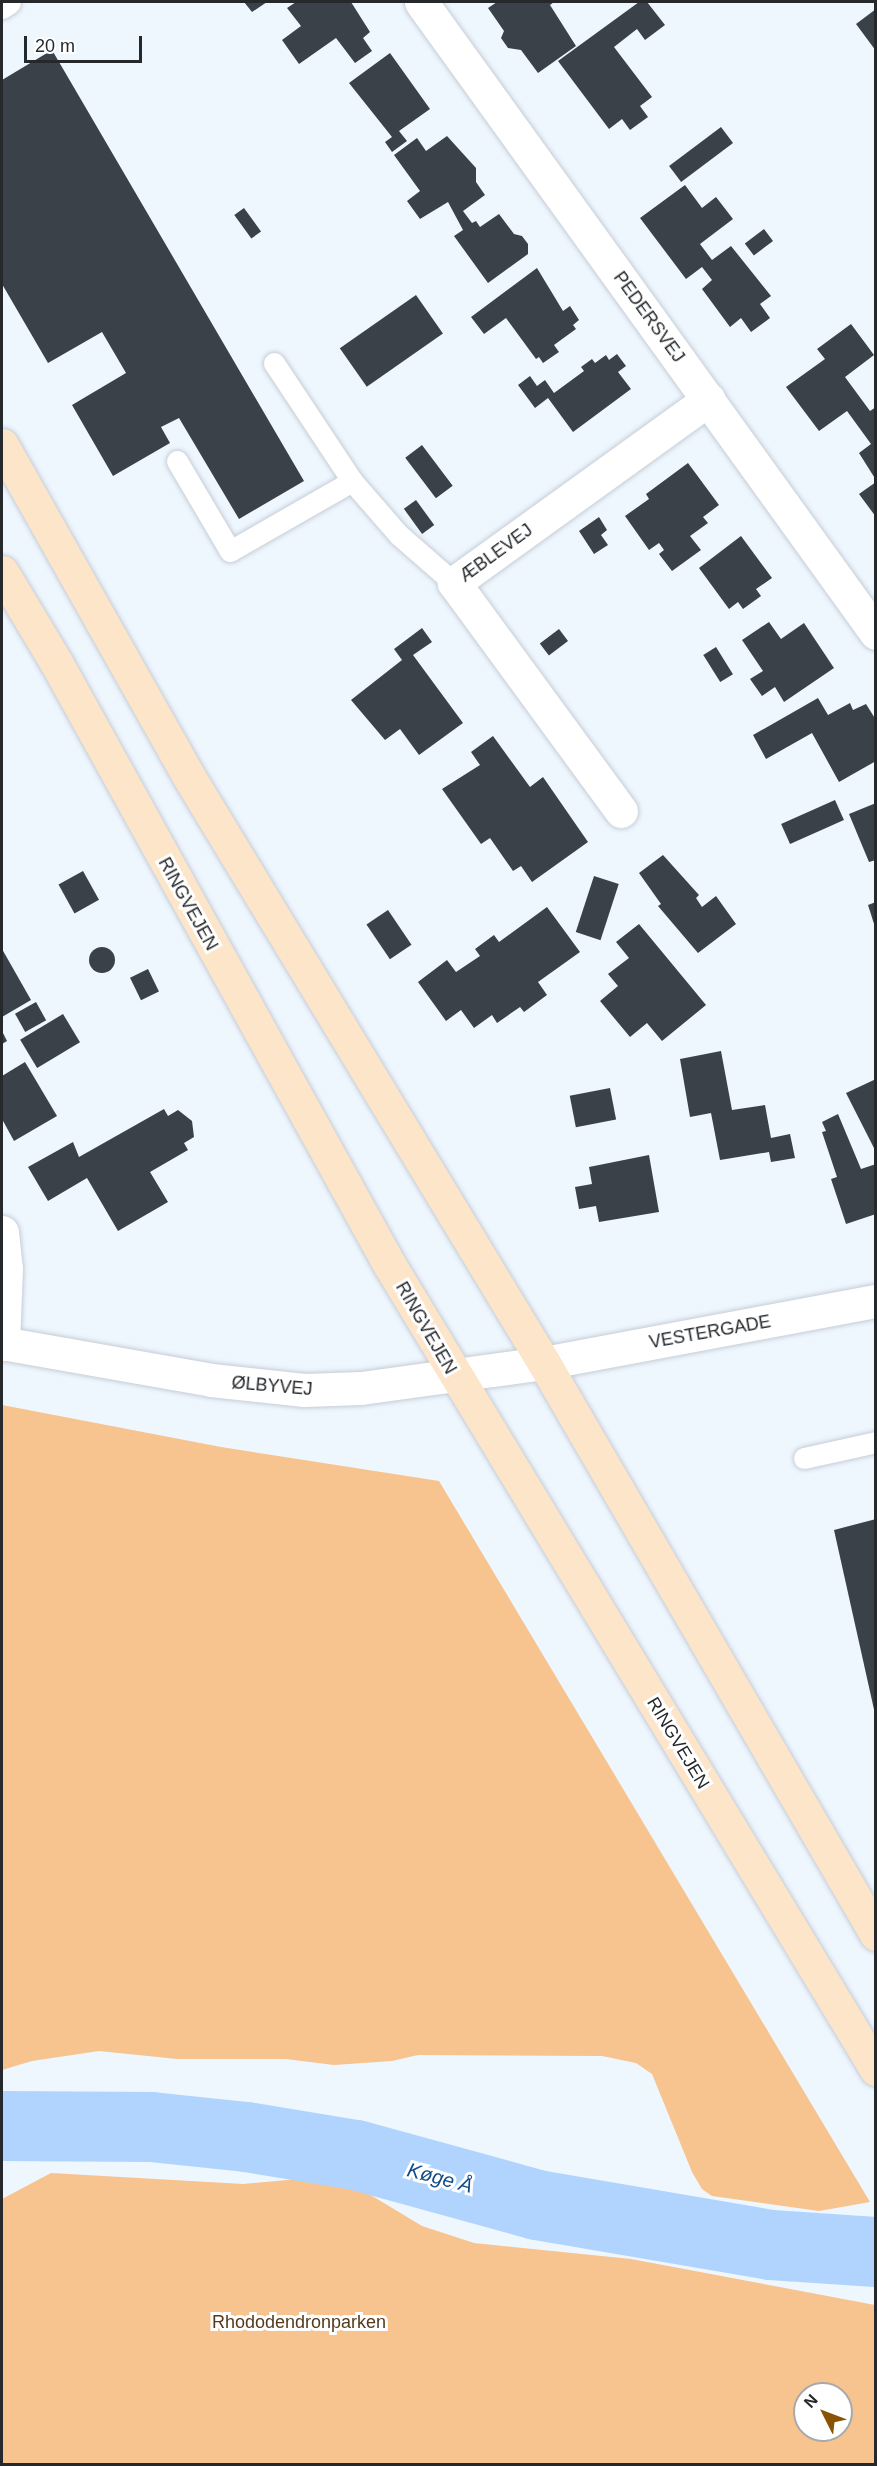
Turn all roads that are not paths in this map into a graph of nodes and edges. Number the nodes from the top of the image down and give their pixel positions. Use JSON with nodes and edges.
{"nodes":[{"id":1,"x":420,"y":2,"type":"edge"},
{"id":2,"x":274,"y":363,"type":"dead end"},
{"id":3,"x":709,"y":399,"type":"junction"},
{"id":4,"x":2,"y":445,"type":"edge"},
{"id":5,"x":177,"y":461,"type":"dead end"},
{"id":6,"x":352,"y":480,"type":"junction"},
{"id":7,"x":2,"y":572,"type":"edge"},
{"id":8,"x":454,"y":583,"type":"junction"},
{"id":9,"x":876,"y":633,"type":"edge"},
{"id":10,"x":621,"y":811,"type":"dead end"},
{"id":11,"x":2,"y":1232,"type":"edge"},
{"id":12,"x":876,"y":1301,"type":"edge"},
{"id":13,"x":2,"y":1343,"type":"edge"},
{"id":14,"x":544,"y":1363,"type":"junction"},
{"id":15,"x":454,"y":1376,"type":"junction"},
{"id":16,"x":876,"y":1442,"type":"edge"},
{"id":17,"x":804,"y":1458,"type":"dead end"},
{"id":18,"x":876,"y":1934,"type":"edge"},
{"id":19,"x":876,"y":2069,"type":"edge"}],
"edges":[{"from":1,"to":3,"type":"street","name":"PEDERSVEJ"},
{"from":2,"to":6,"type":"lane"},
{"from":3,"to":8,"type":"street","name":"ÆBLEVEJ"},
{"from":3,"to":9,"type":"street","name":"PEDERSVEJ"},
{"from":4,"to":14,"type":"main road"},
{"from":5,"to":6,"type":"lane"},
{"from":6,"to":8,"type":"lane"},
{"from":7,"to":15,"type":"main road","name":"RINGVEJEN"},
{"from":8,"to":10,"type":"street","name":"ÆBLEVEJ"},
{"from":11,"to":13,"type":"street"},
{"from":12,"to":14,"type":"street","name":"VESTERGADE"},
{"from":13,"to":15,"type":"street","name":"ØLBYVEJ"},
{"from":14,"to":15,"type":"street","name":"ØLBYVEJ"},
{"from":14,"to":18,"type":"main road"},
{"from":15,"to":19,"type":"main road","name":"RINGVEJEN"},
{"from":16,"to":17,"type":"lane"}]}
